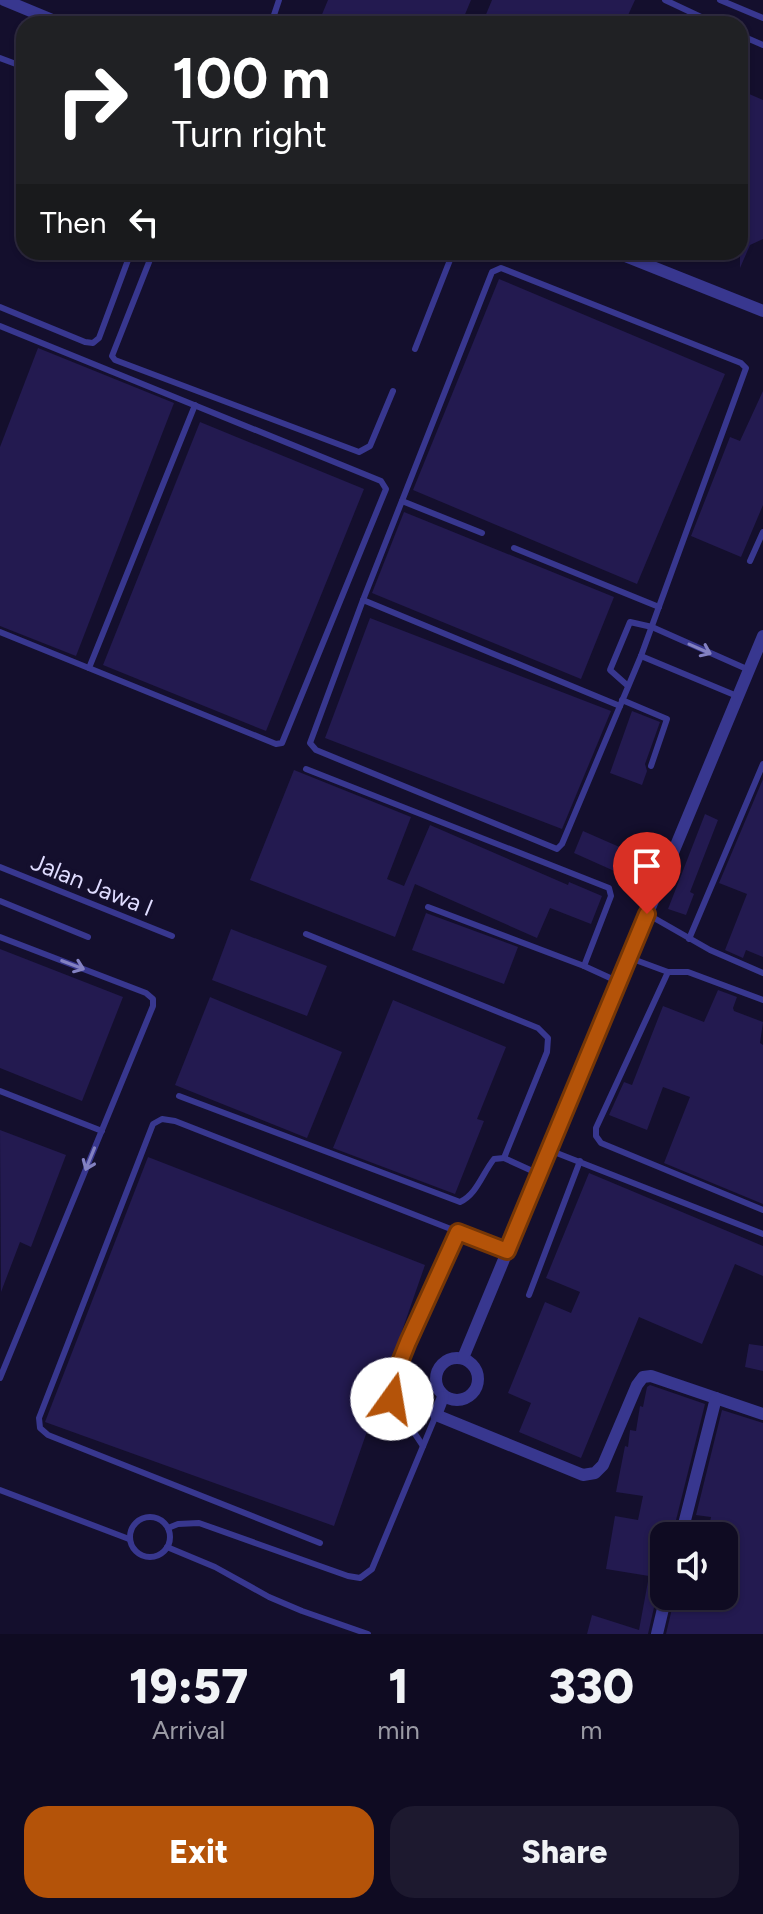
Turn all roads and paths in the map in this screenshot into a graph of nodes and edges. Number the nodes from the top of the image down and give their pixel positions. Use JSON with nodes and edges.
{"nodes":[{"id":1,"x":4,"y":0,"type":"edge"},
{"id":2,"x":279,"y":0,"type":"edge"},
{"id":3,"x":665,"y":0,"type":"edge"},
{"id":4,"x":720,"y":0,"type":"edge"},
{"id":5,"x":274,"y":15,"type":"dead end"},
{"id":6,"x":43,"y":16,"type":"edge"},
{"id":7,"x":699,"y":16,"type":"edge"},
{"id":8,"x":763,"y":18,"type":"edge"},
{"id":9,"x":128,"y":260,"type":"edge"},
{"id":10,"x":150,"y":260,"type":"edge"},
{"id":11,"x":450,"y":260,"type":"edge"},
{"id":12,"x":635,"y":260,"type":"edge"},
{"id":13,"x":0,"y":307,"type":"edge"},
{"id":14,"x":763,"y":311,"type":"edge"},
{"id":15,"x":0,"y":326,"type":"edge"},
{"id":16,"x":415,"y":349,"type":"dead end"},
{"id":17,"x":393,"y":391,"type":"dead end"},
{"id":18,"x":195,"y":405,"type":"junction"},
{"id":19,"x":402,"y":501,"type":"junction"},
{"id":20,"x":763,"y":532,"type":"edge"},
{"id":21,"x":482,"y":533,"type":"dead end"},
{"id":22,"x":514,"y":548,"type":"dead end"},
{"id":23,"x":750,"y":561,"type":"dead end"},
{"id":24,"x":363,"y":600,"type":"junction"},
{"id":25,"x":659,"y":607,"type":"junction"},
{"id":26,"x":652,"y":627,"type":"junction"},
{"id":27,"x":0,"y":632,"type":"edge"},
{"id":28,"x":763,"y":636,"type":"edge"},
{"id":29,"x":641,"y":656,"type":"junction"},
{"id":30,"x":89,"y":668,"type":"junction"},
{"id":31,"x":749,"y":670,"type":"junction"},
{"id":32,"x":628,"y":686,"type":"junction"},
{"id":33,"x":738,"y":696,"type":"junction"},
{"id":34,"x":621,"y":703,"type":"junction"},
{"id":35,"x":763,"y":764,"type":"edge"},
{"id":36,"x":651,"y":766,"type":"dead end"},
{"id":37,"x":306,"y":769,"type":"dead end"},
{"id":38,"x":0,"y":867,"type":"edge"},
{"id":39,"x":0,"y":901,"type":"edge"},
{"id":40,"x":428,"y":907,"type":"dead end"},
{"id":41,"x":647,"y":914,"type":"junction"},
{"id":42,"x":306,"y":934,"type":"dead end"},
{"id":43,"x":172,"y":936,"type":"dead end"},
{"id":44,"x":0,"y":937,"type":"edge"},
{"id":45,"x":88,"y":937,"type":"dead end"},
{"id":46,"x":689,"y":939,"type":"junction"},
{"id":47,"x":630,"y":957,"type":"junction"},
{"id":48,"x":584,"y":966,"type":"junction"},
{"id":49,"x":668,"y":972,"type":"junction"},
{"id":50,"x":763,"y":973,"type":"edge"},
{"id":51,"x":619,"y":982,"type":"junction"},
{"id":52,"x":763,"y":1000,"type":"edge"},
{"id":53,"x":0,"y":1091,"type":"edge"},
{"id":54,"x":179,"y":1096,"type":"dead end"},
{"id":55,"x":102,"y":1131,"type":"junction"},
{"id":56,"x":549,"y":1150,"type":"junction"},
{"id":57,"x":504,"y":1158,"type":"junction"},
{"id":58,"x":580,"y":1161,"type":"junction"},
{"id":59,"x":539,"y":1174,"type":"junction"},
{"id":60,"x":763,"y":1210,"type":"edge"},
{"id":61,"x":458,"y":1232,"type":"junction"},
{"id":62,"x":763,"y":1234,"type":"edge"},
{"id":63,"x":507,"y":1251,"type":"junction"},
{"id":64,"x":529,"y":1295,"type":"dead end"},
{"id":65,"x":463,"y":1358,"type":"junction"},
{"id":66,"x":0,"y":1378,"type":"edge"},
{"id":67,"x":443,"y":1397,"type":"junction"},
{"id":68,"x":716,"y":1398,"type":"junction"},
{"id":69,"x":763,"y":1414,"type":"edge"},
{"id":70,"x":436,"y":1415,"type":"junction"},
{"id":71,"x":423,"y":1446,"type":"junction"},
{"id":72,"x":0,"y":1490,"type":"edge"},
{"id":73,"x":685,"y":1522,"type":"edge"},
{"id":74,"x":168,"y":1528,"type":"junction"},
{"id":75,"x":129,"y":1539,"type":"junction"},
{"id":76,"x":320,"y":1543,"type":"dead end"},
{"id":77,"x":167,"y":1547,"type":"junction"},
{"id":78,"x":663,"y":1610,"type":"edge"},
{"id":79,"x":368,"y":1634,"type":"edge"},
{"id":80,"x":657,"y":1634,"type":"edge"}],
"edges":[{"from":1,"to":6,"type":"street"},
{"from":2,"to":5,"type":"lane"},
{"from":3,"to":7,"type":"lane"},
{"from":4,"to":8,"type":"lane"},
{"from":9,"to":13,"type":"lane"},
{"from":10,"to":17,"type":"lane"},
{"from":11,"to":16,"type":"lane"},
{"from":12,"to":14,"type":"street"},
{"from":15,"to":18,"type":"lane"},
{"from":18,"to":30,"type":"lane"},
{"from":18,"to":30,"type":"lane"},
{"from":19,"to":21,"type":"lane"},
{"from":19,"to":24,"type":"lane"},
{"from":19,"to":25,"type":"lane"},
{"from":20,"to":23,"type":"lane"},
{"from":22,"to":25,"type":"lane"},
{"from":24,"to":34,"type":"lane"},
{"from":24,"to":34,"type":"lane"},
{"from":25,"to":26,"type":"lane"},
{"from":26,"to":29,"type":"lane"},
{"from":26,"to":31,"type":"lane","one_way":true},
{"from":26,"to":32,"type":"lane"},
{"from":27,"to":30,"type":"lane"},
{"from":28,"to":31,"type":"street"},
{"from":29,"to":32,"type":"lane"},
{"from":29,"to":33,"type":"lane"},
{"from":31,"to":33,"type":"street"},
{"from":32,"to":34,"type":"lane"},
{"from":33,"to":41,"type":"street"},
{"from":34,"to":36,"type":"lane"},
{"from":35,"to":46,"type":"lane"},
{"from":37,"to":48,"type":"lane"},
{"from":38,"to":43,"type":"lane","name":"Jalan Jawa I"},
{"from":39,"to":45,"type":"lane"},
{"from":40,"to":48,"type":"lane"},
{"from":41,"to":46,"type":"lane"},
{"from":41,"to":47,"type":"street"},
{"from":42,"to":57,"type":"lane"},
{"from":44,"to":55,"type":"lane","one_way":true},
{"from":46,"to":50,"type":"lane"},
{"from":47,"to":49,"type":"lane"},
{"from":47,"to":51,"type":"street"},
{"from":48,"to":51,"type":"lane"},
{"from":49,"to":52,"type":"lane"},
{"from":49,"to":60,"type":"lane"},
{"from":51,"to":56,"type":"street"},
{"from":53,"to":55,"type":"lane"},
{"from":54,"to":57,"type":"lane"},
{"from":55,"to":66,"type":"lane","one_way":true},
{"from":56,"to":58,"type":"lane"},
{"from":56,"to":59,"type":"street"},
{"from":57,"to":59,"type":"lane"},
{"from":58,"to":62,"type":"lane"},
{"from":58,"to":64,"type":"lane"},
{"from":59,"to":63,"type":"street"},
{"from":61,"to":63,"type":"lane"},
{"from":61,"to":71,"type":"lane"},
{"from":61,"to":76,"type":"lane"},
{"from":63,"to":65,"type":"street"},
{"from":65,"to":67,"type":"street"},
{"from":65,"to":67,"type":"street"},
{"from":67,"to":70,"type":"street"},
{"from":68,"to":69,"type":"street"},
{"from":68,"to":70,"type":"street"},
{"from":68,"to":73,"type":"street"},
{"from":70,"to":71,"type":"lane"},
{"from":71,"to":74,"type":"lane"},
{"from":72,"to":75,"type":"lane"},
{"from":74,"to":75,"type":"lane"},
{"from":74,"to":77,"type":"lane"},
{"from":75,"to":77,"type":"lane"},
{"from":77,"to":79,"type":"lane"},
{"from":78,"to":80,"type":"street"}]}
